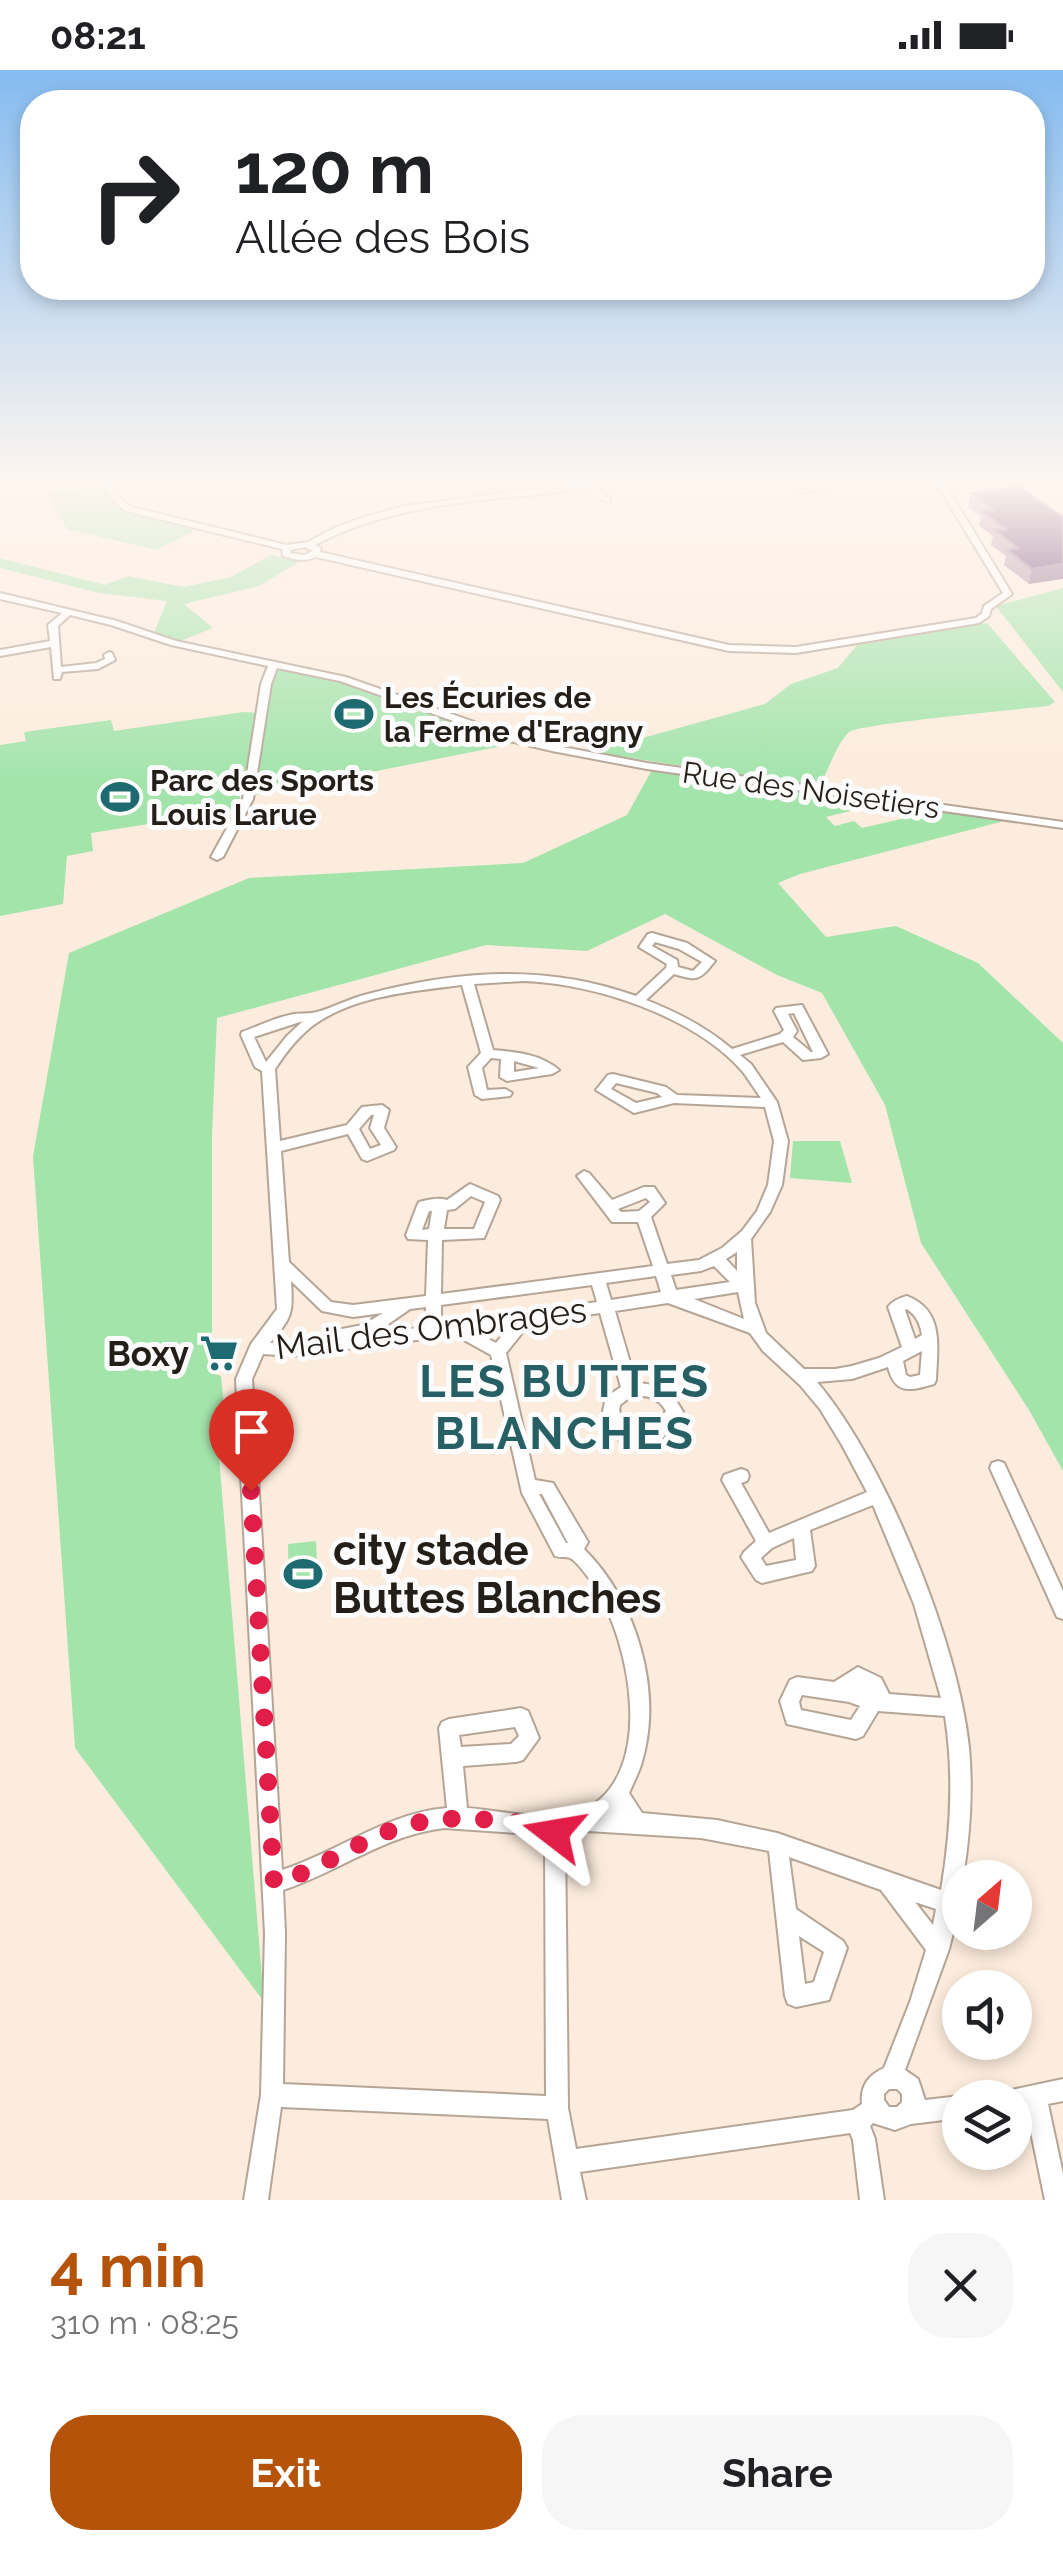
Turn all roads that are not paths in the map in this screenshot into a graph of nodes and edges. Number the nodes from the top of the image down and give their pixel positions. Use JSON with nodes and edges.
{"nodes":[{"id":1,"x":440,"y":580,"type":"edge"},
{"id":2,"x":1000,"y":580,"type":"edge"},
{"id":3,"x":0,"y":596,"type":"edge"},
{"id":4,"x":70,"y":612,"type":"junction"},
{"id":5,"x":55,"y":644,"type":"junction"},
{"id":6,"x":0,"y":653,"type":"edge"},
{"id":7,"x":109,"y":655,"type":"dead end"},
{"id":8,"x":274,"y":665,"type":"junction"},
{"id":9,"x":1063,"y":825,"type":"edge"},
{"id":10,"x":217,"y":857,"type":"dead end"},
{"id":11,"x":672,"y":969,"type":"junction"},
{"id":12,"x":467,"y":981,"type":"junction"},
{"id":13,"x":637,"y":1002,"type":"junction"},
{"id":14,"x":318,"y":1016,"type":"junction"},
{"id":15,"x":785,"y":1036,"type":"dead end"},
{"id":16,"x":488,"y":1054,"type":"junction"},
{"id":17,"x":732,"y":1054,"type":"junction"},
{"id":18,"x":508,"y":1056,"type":"dead end"},
{"id":19,"x":268,"y":1069,"type":"junction"},
{"id":20,"x":504,"y":1093,"type":"dead end"},
{"id":21,"x":674,"y":1099,"type":"dead end"},
{"id":22,"x":770,"y":1103,"type":"junction"},
{"id":23,"x":352,"y":1128,"type":"dead end"},
{"id":24,"x":272,"y":1148,"type":"junction"},
{"id":25,"x":584,"y":1176,"type":"dead end"},
{"id":26,"x":609,"y":1208,"type":"junction"},
{"id":27,"x":643,"y":1216,"type":"junction"},
{"id":28,"x":435,"y":1236,"type":"junction"},
{"id":29,"x":746,"y":1241,"type":"junction"},
{"id":30,"x":716,"y":1260,"type":"junction"},
{"id":31,"x":284,"y":1266,"type":"junction"},
{"id":32,"x":662,"y":1272,"type":"junction"},
{"id":33,"x":598,"y":1280,"type":"junction"},
{"id":34,"x":744,"y":1286,"type":"junction"},
{"id":35,"x":670,"y":1298,"type":"junction"},
{"id":36,"x":433,"y":1302,"type":"junction"},
{"id":37,"x":407,"y":1306,"type":"junction"},
{"id":38,"x":606,"y":1308,"type":"junction"},
{"id":39,"x":526,"y":1318,"type":"junction"},
{"id":40,"x":456,"y":1328,"type":"junction"},
{"id":41,"x":755,"y":1328,"type":"junction"},
{"id":42,"x":433,"y":1332,"type":"junction"},
{"id":43,"x":930,"y":1338,"type":"junction"},
{"id":44,"x":258,"y":1348,"type":"junction"},
{"id":45,"x":282,"y":1348,"type":"junction"},
{"id":46,"x":911,"y":1350,"type":"junction"},
{"id":47,"x":498,"y":1352,"type":"junction"},
{"id":48,"x":894,"y":1358,"type":"junction"},
{"id":49,"x":847,"y":1375,"type":"junction"},
{"id":50,"x":801,"y":1376,"type":"junction"},
{"id":51,"x":630,"y":1389,"type":"dead end"},
{"id":52,"x":822,"y":1402,"type":"junction"},
{"id":53,"x":998,"y":1468,"type":"dead end"},
{"id":54,"x":741,"y":1476,"type":"dead end"},
{"id":55,"x":877,"y":1496,"type":"junction"},
{"id":56,"x":801,"y":1526,"type":"junction"},
{"id":57,"x":766,"y":1542,"type":"junction"},
{"id":58,"x":1063,"y":1611,"type":"edge"},
{"id":59,"x":878,"y":1702,"type":"junction"},
{"id":60,"x":953,"y":1708,"type":"junction"},
{"id":61,"x":452,"y":1758,"type":"dead end"},
{"id":62,"x":619,"y":1795,"type":"junction"},
{"id":63,"x":458,"y":1817,"type":"junction"},
{"id":64,"x":584,"y":1820,"type":"junction"},
{"id":65,"x":638,"y":1825,"type":"junction"},
{"id":66,"x":554,"y":1826,"type":"junction"},
{"id":67,"x":778,"y":1846,"type":"junction"},
{"id":68,"x":955,"y":1860,"type":"edge"},
{"id":69,"x":274,"y":1883,"type":"junction"},
{"id":70,"x":890,"y":1885,"type":"junction"},
{"id":71,"x":942,"y":1901,"type":"edge"},
{"id":72,"x":788,"y":1916,"type":"dead end"},
{"id":73,"x":942,"y":1934,"type":"edge"},
{"id":74,"x":938,"y":1949,"type":"junction"},
{"id":75,"x":893,"y":2076,"type":"junction"},
{"id":76,"x":1063,"y":2090,"type":"edge"},
{"id":77,"x":272,"y":2094,"type":"junction"},
{"id":78,"x":1032,"y":2096,"type":"edge"},
{"id":79,"x":557,"y":2108,"type":"junction"},
{"id":80,"x":878,"y":2108,"type":"junction"},
{"id":81,"x":942,"y":2109,"type":"edge"},
{"id":82,"x":910,"y":2113,"type":"junction"},
{"id":83,"x":1032,"y":2120,"type":"edge"},
{"id":84,"x":856,"y":2121,"type":"junction"},
{"id":85,"x":568,"y":2162,"type":"junction"},
{"id":86,"x":256,"y":2200,"type":"edge"},
{"id":87,"x":574,"y":2200,"type":"edge"},
{"id":88,"x":872,"y":2200,"type":"edge"},
{"id":89,"x":1057,"y":2200,"type":"edge"}],
"edges":[{"from":1,"to":2,"type":"street"},
{"from":3,"to":4,"type":"street","name":"Rue des Noisetiers"},
{"from":4,"to":5,"type":"street"},
{"from":4,"to":8,"type":"street","name":"Rue des Noisetiers"},
{"from":5,"to":6,"type":"street"},
{"from":5,"to":7,"type":"street"},
{"from":8,"to":9,"type":"street","name":"Rue des Noisetiers"},
{"from":8,"to":10,"type":"street"},
{"from":11,"to":11,"type":"street"},
{"from":11,"to":13,"type":"street"},
{"from":12,"to":13,"type":"street"},
{"from":12,"to":14,"type":"street"},
{"from":12,"to":16,"type":"street"},
{"from":13,"to":17,"type":"street"},
{"from":14,"to":19,"type":"street"},
{"from":14,"to":19,"type":"street"},
{"from":15,"to":17,"type":"street"},
{"from":16,"to":18,"type":"street"},
{"from":16,"to":20,"type":"street"},
{"from":17,"to":22,"type":"street"},
{"from":19,"to":24,"type":"street"},
{"from":21,"to":22,"type":"street"},
{"from":22,"to":29,"type":"street"},
{"from":23,"to":24,"type":"street"},
{"from":24,"to":31,"type":"street"},
{"from":25,"to":26,"type":"street"},
{"from":26,"to":27,"type":"street"},
{"from":26,"to":27,"type":"street"},
{"from":27,"to":32,"type":"street"},
{"from":28,"to":28,"type":"street"},
{"from":28,"to":36,"type":"street"},
{"from":29,"to":30,"type":"street","name":"Mail des Ombrages"},
{"from":29,"to":34,"type":"street"},
{"from":30,"to":32,"type":"street","name":"Mail des Ombrages"},
{"from":30,"to":34,"type":"street"},
{"from":31,"to":37,"type":"street","name":"Mail des Ombrages"},
{"from":31,"to":44,"type":"street"},
{"from":32,"to":33,"type":"street","name":"Mail des Ombrages"},
{"from":32,"to":35,"type":"street"},
{"from":33,"to":36,"type":"street","name":"Mail des Ombrages"},
{"from":33,"to":38,"type":"street"},
{"from":34,"to":35,"type":"street","name":"Mail des Ombrages"},
{"from":34,"to":41,"type":"street"},
{"from":35,"to":38,"type":"street","name":"Mail des Ombrages"},
{"from":35,"to":41,"type":"street"},
{"from":36,"to":37,"type":"street","name":"Mail des Ombrages"},
{"from":36,"to":42,"type":"street"},
{"from":37,"to":45,"type":"street"},
{"from":38,"to":39,"type":"street","name":"Mail des Ombrages"},
{"from":38,"to":51,"type":"street"},
{"from":39,"to":40,"type":"street","name":"Mail des Ombrages"},
{"from":39,"to":47,"type":"street"},
{"from":40,"to":42,"type":"street","name":"Mail des Ombrages"},
{"from":40,"to":47,"type":"street"},
{"from":41,"to":50,"type":"street"},
{"from":42,"to":45,"type":"street","name":"Mail des Ombrages"},
{"from":43,"to":46,"type":"street"},
{"from":43,"to":46,"type":"street"},
{"from":43,"to":48,"type":"street"},
{"from":44,"to":45,"type":"street","name":"Mail des Ombrages"},
{"from":44,"to":69,"type":"street"},
{"from":46,"to":48,"type":"street"},
{"from":47,"to":62,"type":"street"},
{"from":48,"to":49,"type":"street"},
{"from":49,"to":50,"type":"street"},
{"from":49,"to":52,"type":"street"},
{"from":50,"to":52,"type":"street"},
{"from":52,"to":55,"type":"street"},
{"from":53,"to":58,"type":"street"},
{"from":54,"to":57,"type":"street"},
{"from":55,"to":56,"type":"street"},
{"from":55,"to":60,"type":"street"},
{"from":56,"to":57,"type":"street"},
{"from":56,"to":57,"type":"street"},
{"from":59,"to":59,"type":"street"},
{"from":59,"to":60,"type":"street"},
{"from":60,"to":68,"type":"street"},
{"from":61,"to":63,"type":"street"},
{"from":62,"to":64,"type":"street"},
{"from":62,"to":65,"type":"street"},
{"from":63,"to":66,"type":"street"},
{"from":63,"to":69,"type":"street"},
{"from":64,"to":65,"type":"street"},
{"from":64,"to":66,"type":"street"},
{"from":65,"to":67,"type":"street"},
{"from":66,"to":79,"type":"street"},
{"from":67,"to":70,"type":"street"},
{"from":67,"to":72,"type":"street"},
{"from":69,"to":77,"type":"street"},
{"from":70,"to":71,"type":"street"},
{"from":70,"to":74,"type":"street"},
{"from":73,"to":74,"type":"street"},
{"from":74,"to":75,"type":"street"},
{"from":75,"to":80,"type":"street"},
{"from":75,"to":82,"type":"street"},
{"from":76,"to":78,"type":"street"},
{"from":77,"to":79,"type":"street"},
{"from":77,"to":86,"type":"street"},
{"from":79,"to":85,"type":"street"},
{"from":80,"to":82,"type":"street"},
{"from":80,"to":84,"type":"street"},
{"from":81,"to":82,"type":"street"},
{"from":83,"to":89,"type":"street"},
{"from":84,"to":85,"type":"street"},
{"from":84,"to":88,"type":"street"},
{"from":85,"to":87,"type":"street"}]}
